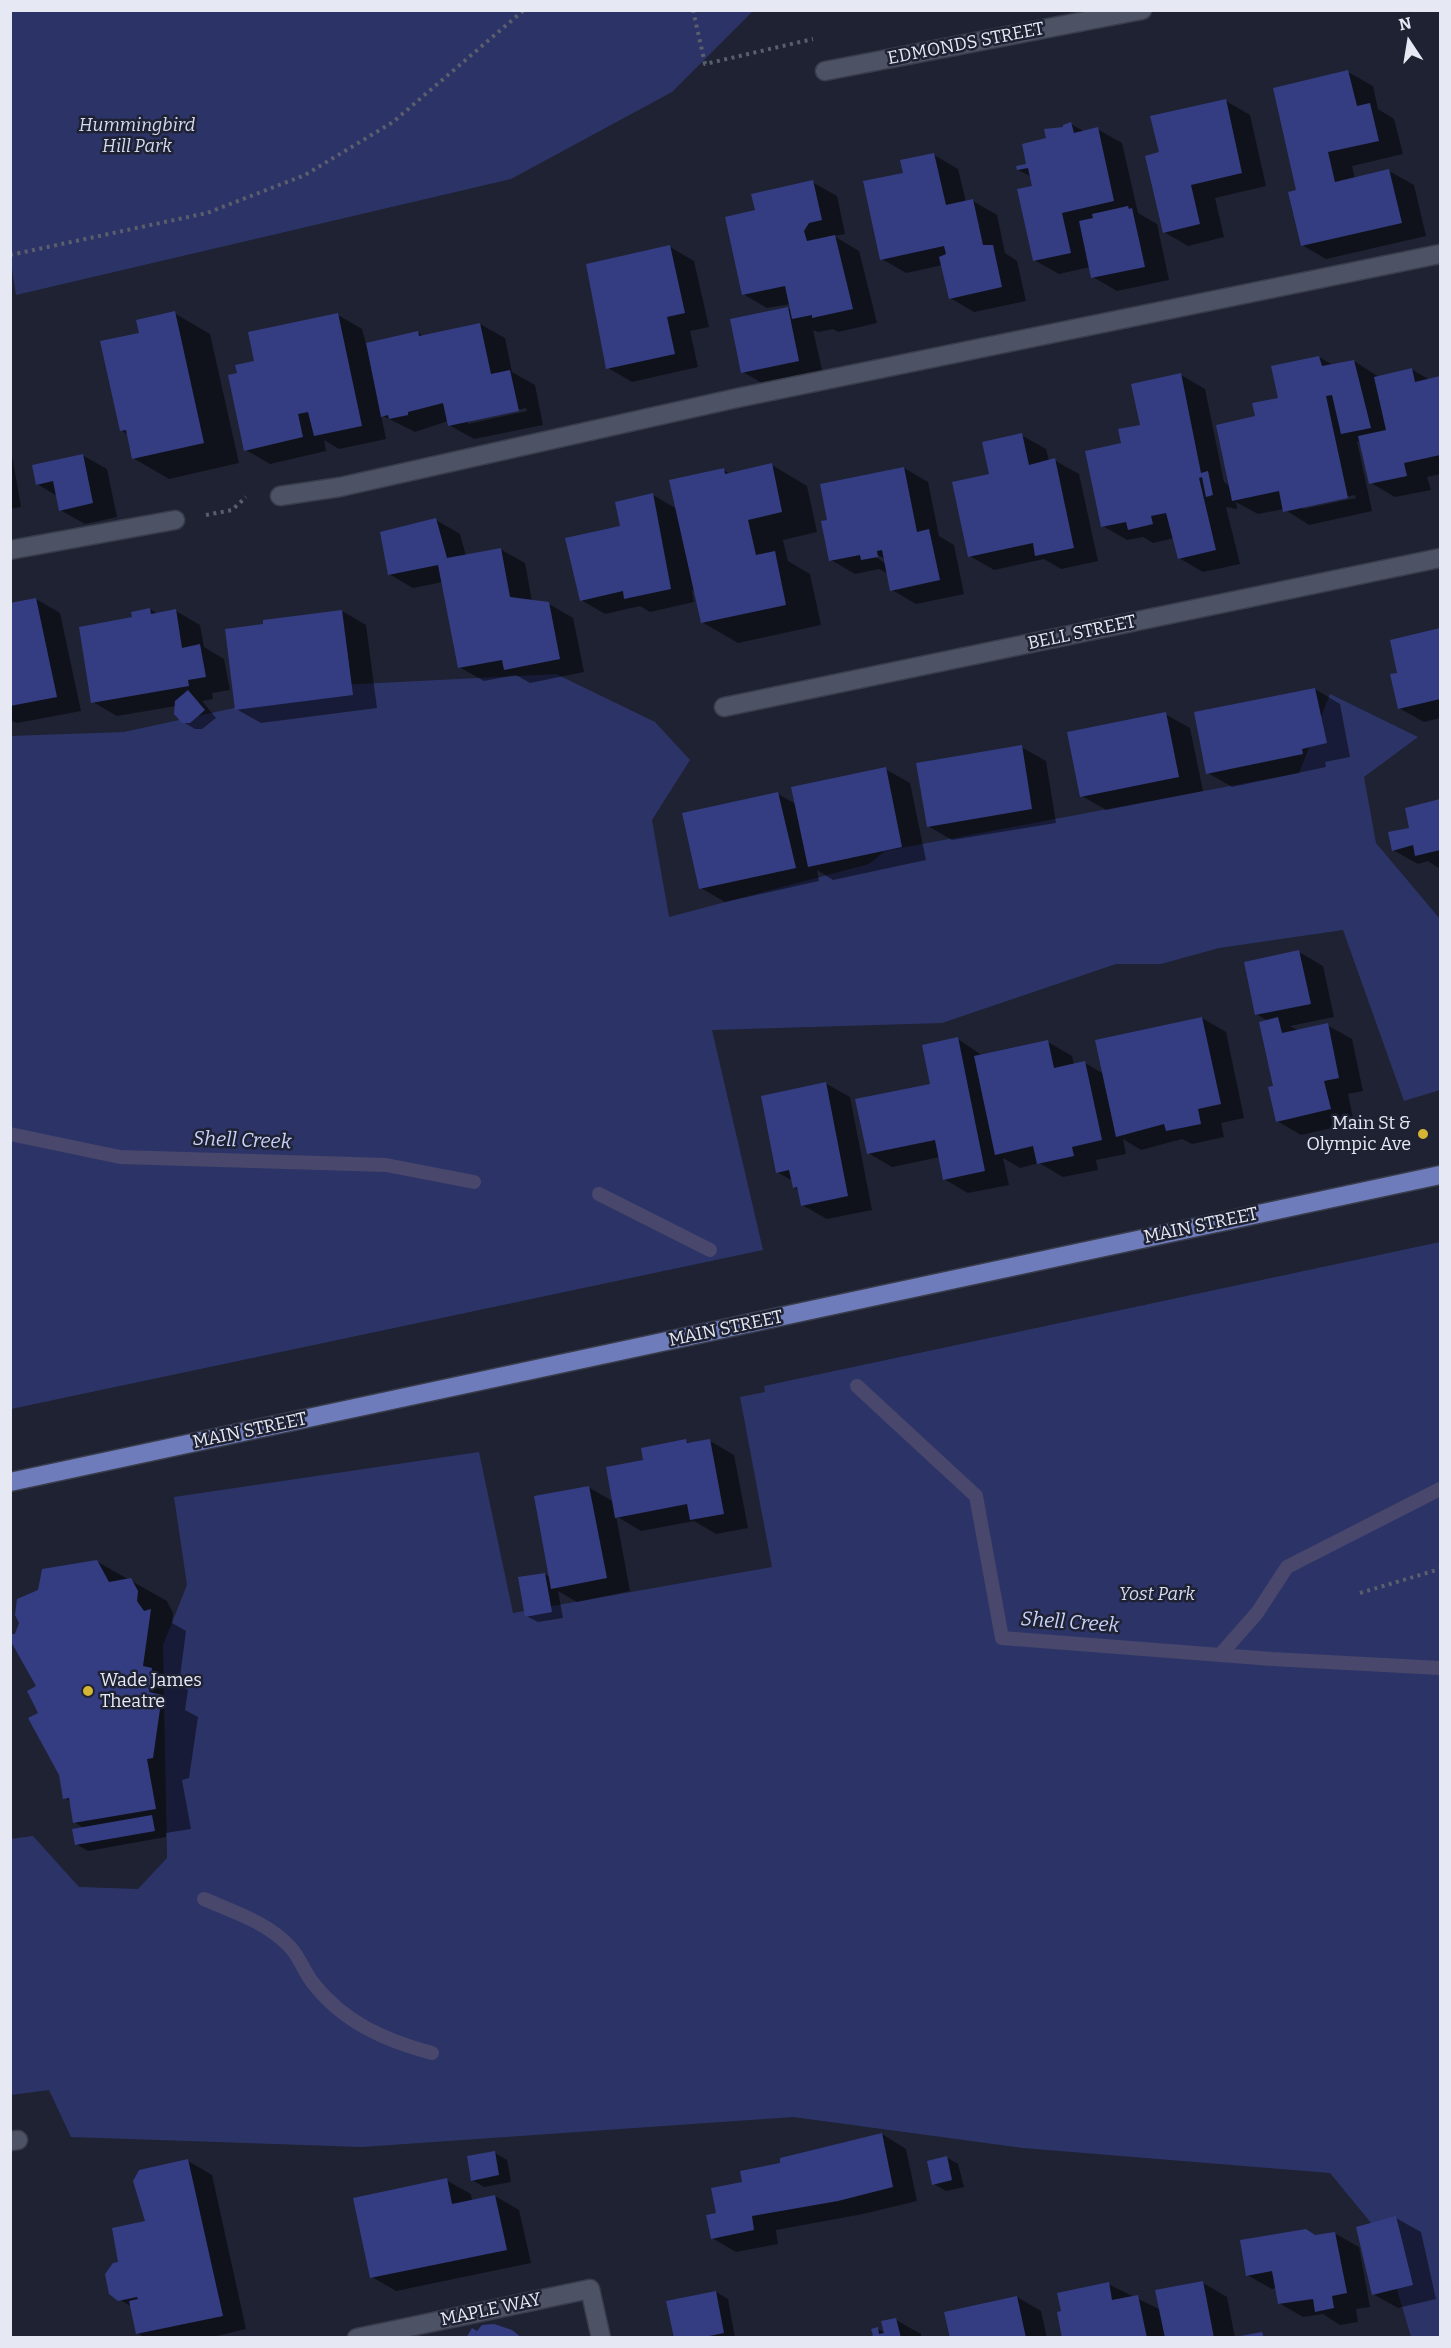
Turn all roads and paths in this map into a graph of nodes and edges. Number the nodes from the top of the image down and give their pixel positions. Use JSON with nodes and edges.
{"nodes":[{"id":1,"x":524,"y":10,"type":"edge"},
{"id":2,"x":693,"y":10,"type":"edge"},
{"id":3,"x":1142,"y":10,"type":"edge"},
{"id":4,"x":825,"y":71,"type":"joint"},
{"id":5,"x":1440,"y":254,"type":"edge"},
{"id":6,"x":10,"y":255,"type":"edge"},
{"id":7,"x":280,"y":496,"type":"dead end"},
{"id":8,"x":175,"y":520,"type":"dead end"},
{"id":9,"x":10,"y":550,"type":"edge"},
{"id":10,"x":1440,"y":558,"type":"edge"},
{"id":11,"x":724,"y":707,"type":"dead end"},
{"id":12,"x":1440,"y":1175,"type":"edge"},
{"id":13,"x":10,"y":1482,"type":"edge"},
{"id":14,"x":1440,"y":1569,"type":"edge"},
{"id":15,"x":1360,"y":1593,"type":"dead end"},
{"id":16,"x":357,"y":2337,"type":"edge"},
{"id":17,"x":601,"y":2337,"type":"edge"}],
"edges":[{"from":1,"to":6,"type":"path"},
{"from":2,"to":4,"type":"path"},
{"from":3,"to":4,"type":"street","name":"EDMONDS STREET"},
{"from":5,"to":7,"type":"street"},
{"from":8,"to":9,"type":"street"},
{"from":10,"to":11,"type":"street","name":"BELL STREET"},
{"from":12,"to":13,"type":"main road","name":"MAIN STREET"},
{"from":14,"to":15,"type":"path"},
{"from":16,"to":17,"type":"street","name":"MAPLE WAY"}]}
